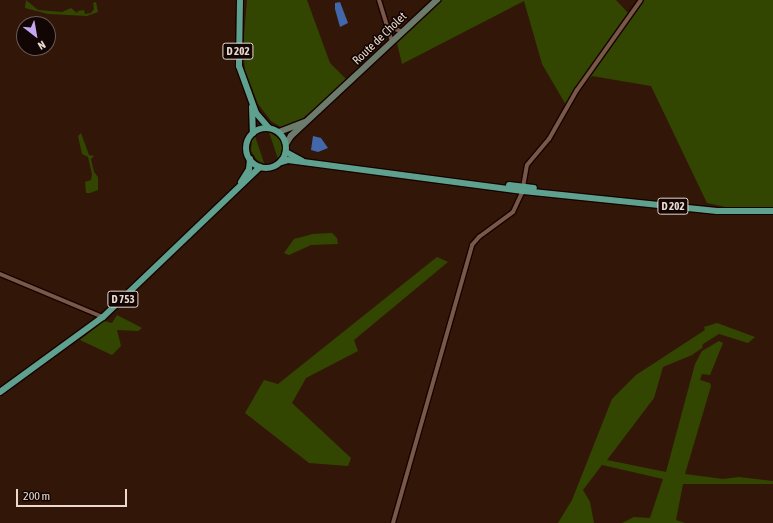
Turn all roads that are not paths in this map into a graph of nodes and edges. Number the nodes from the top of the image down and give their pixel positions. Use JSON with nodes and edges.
{"nodes":[{"id":1,"x":240,"y":0,"type":"edge"},
{"id":2,"x":379,"y":0,"type":"edge"},
{"id":3,"x":436,"y":0,"type":"edge"},
{"id":4,"x":641,"y":0,"type":"edge"},
{"id":5,"x":386,"y":26,"type":"junction"},
{"id":6,"x":403,"y":32,"type":"junction"},
{"id":7,"x":392,"y":42,"type":"junction"},
{"id":8,"x":251,"y":100,"type":"junction"},
{"id":9,"x":315,"y":115,"type":"junction"},
{"id":10,"x":269,"y":128,"type":"junction"},
{"id":11,"x":253,"y":132,"type":"junction"},
{"id":12,"x":279,"y":132,"type":"junction"},
{"id":13,"x":286,"y":144,"type":"junction"},
{"id":14,"x":286,"y":152,"type":"junction"},
{"id":15,"x":250,"y":160,"type":"junction"},
{"id":16,"x":281,"y":162,"type":"junction"},
{"id":17,"x":304,"y":162,"type":"junction"},
{"id":18,"x":260,"y":167,"type":"junction"},
{"id":19,"x":523,"y":188,"type":"junction"},
{"id":20,"x":234,"y":192,"type":"junction"},
{"id":21,"x":773,"y":211,"type":"edge"},
{"id":22,"x":0,"y":274,"type":"edge"},
{"id":23,"x":103,"y":317,"type":"junction"},
{"id":24,"x":0,"y":392,"type":"edge"},
{"id":25,"x":393,"y":523,"type":"edge"}],
"edges":[{"from":1,"to":8,"type":"main road","number":"D 202"},
{"from":2,"to":5,"type":"street"},
{"from":3,"to":6,"type":"main road","name":"Route de Cholet"},
{"from":4,"to":19,"type":"street"},
{"from":5,"to":6,"type":"street"},
{"from":5,"to":7,"type":"street"},
{"from":6,"to":7,"type":"main road","name":"Route de Cholet"},
{"from":7,"to":9,"type":"main road","name":"Route de Cholet"},
{"from":8,"to":10,"type":"main road","number":"D 202"},
{"from":8,"to":11,"type":"main road","number":"D 202"},
{"from":9,"to":12,"type":"main road"},
{"from":9,"to":13,"type":"main road"},
{"from":10,"to":11,"type":"main road"},
{"from":10,"to":12,"type":"main road"},
{"from":11,"to":15,"type":"main road"},
{"from":12,"to":13,"type":"main road"},
{"from":13,"to":14,"type":"main road"},
{"from":14,"to":16,"type":"main road"},
{"from":14,"to":17,"type":"main road","number":"D 202"},
{"from":15,"to":18,"type":"main road"},
{"from":15,"to":20,"type":"main road","number":"D 753"},
{"from":16,"to":17,"type":"main road","number":"D 202"},
{"from":16,"to":18,"type":"main road"},
{"from":17,"to":19,"type":"main road","number":"D 202"},
{"from":18,"to":20,"type":"main road","number":"D 753"},
{"from":19,"to":21,"type":"main road","number":"D 202"},
{"from":19,"to":25,"type":"street"},
{"from":20,"to":23,"type":"main road","number":"D 753"},
{"from":22,"to":23,"type":"street"},
{"from":23,"to":24,"type":"main road","number":"D 753"}]}
